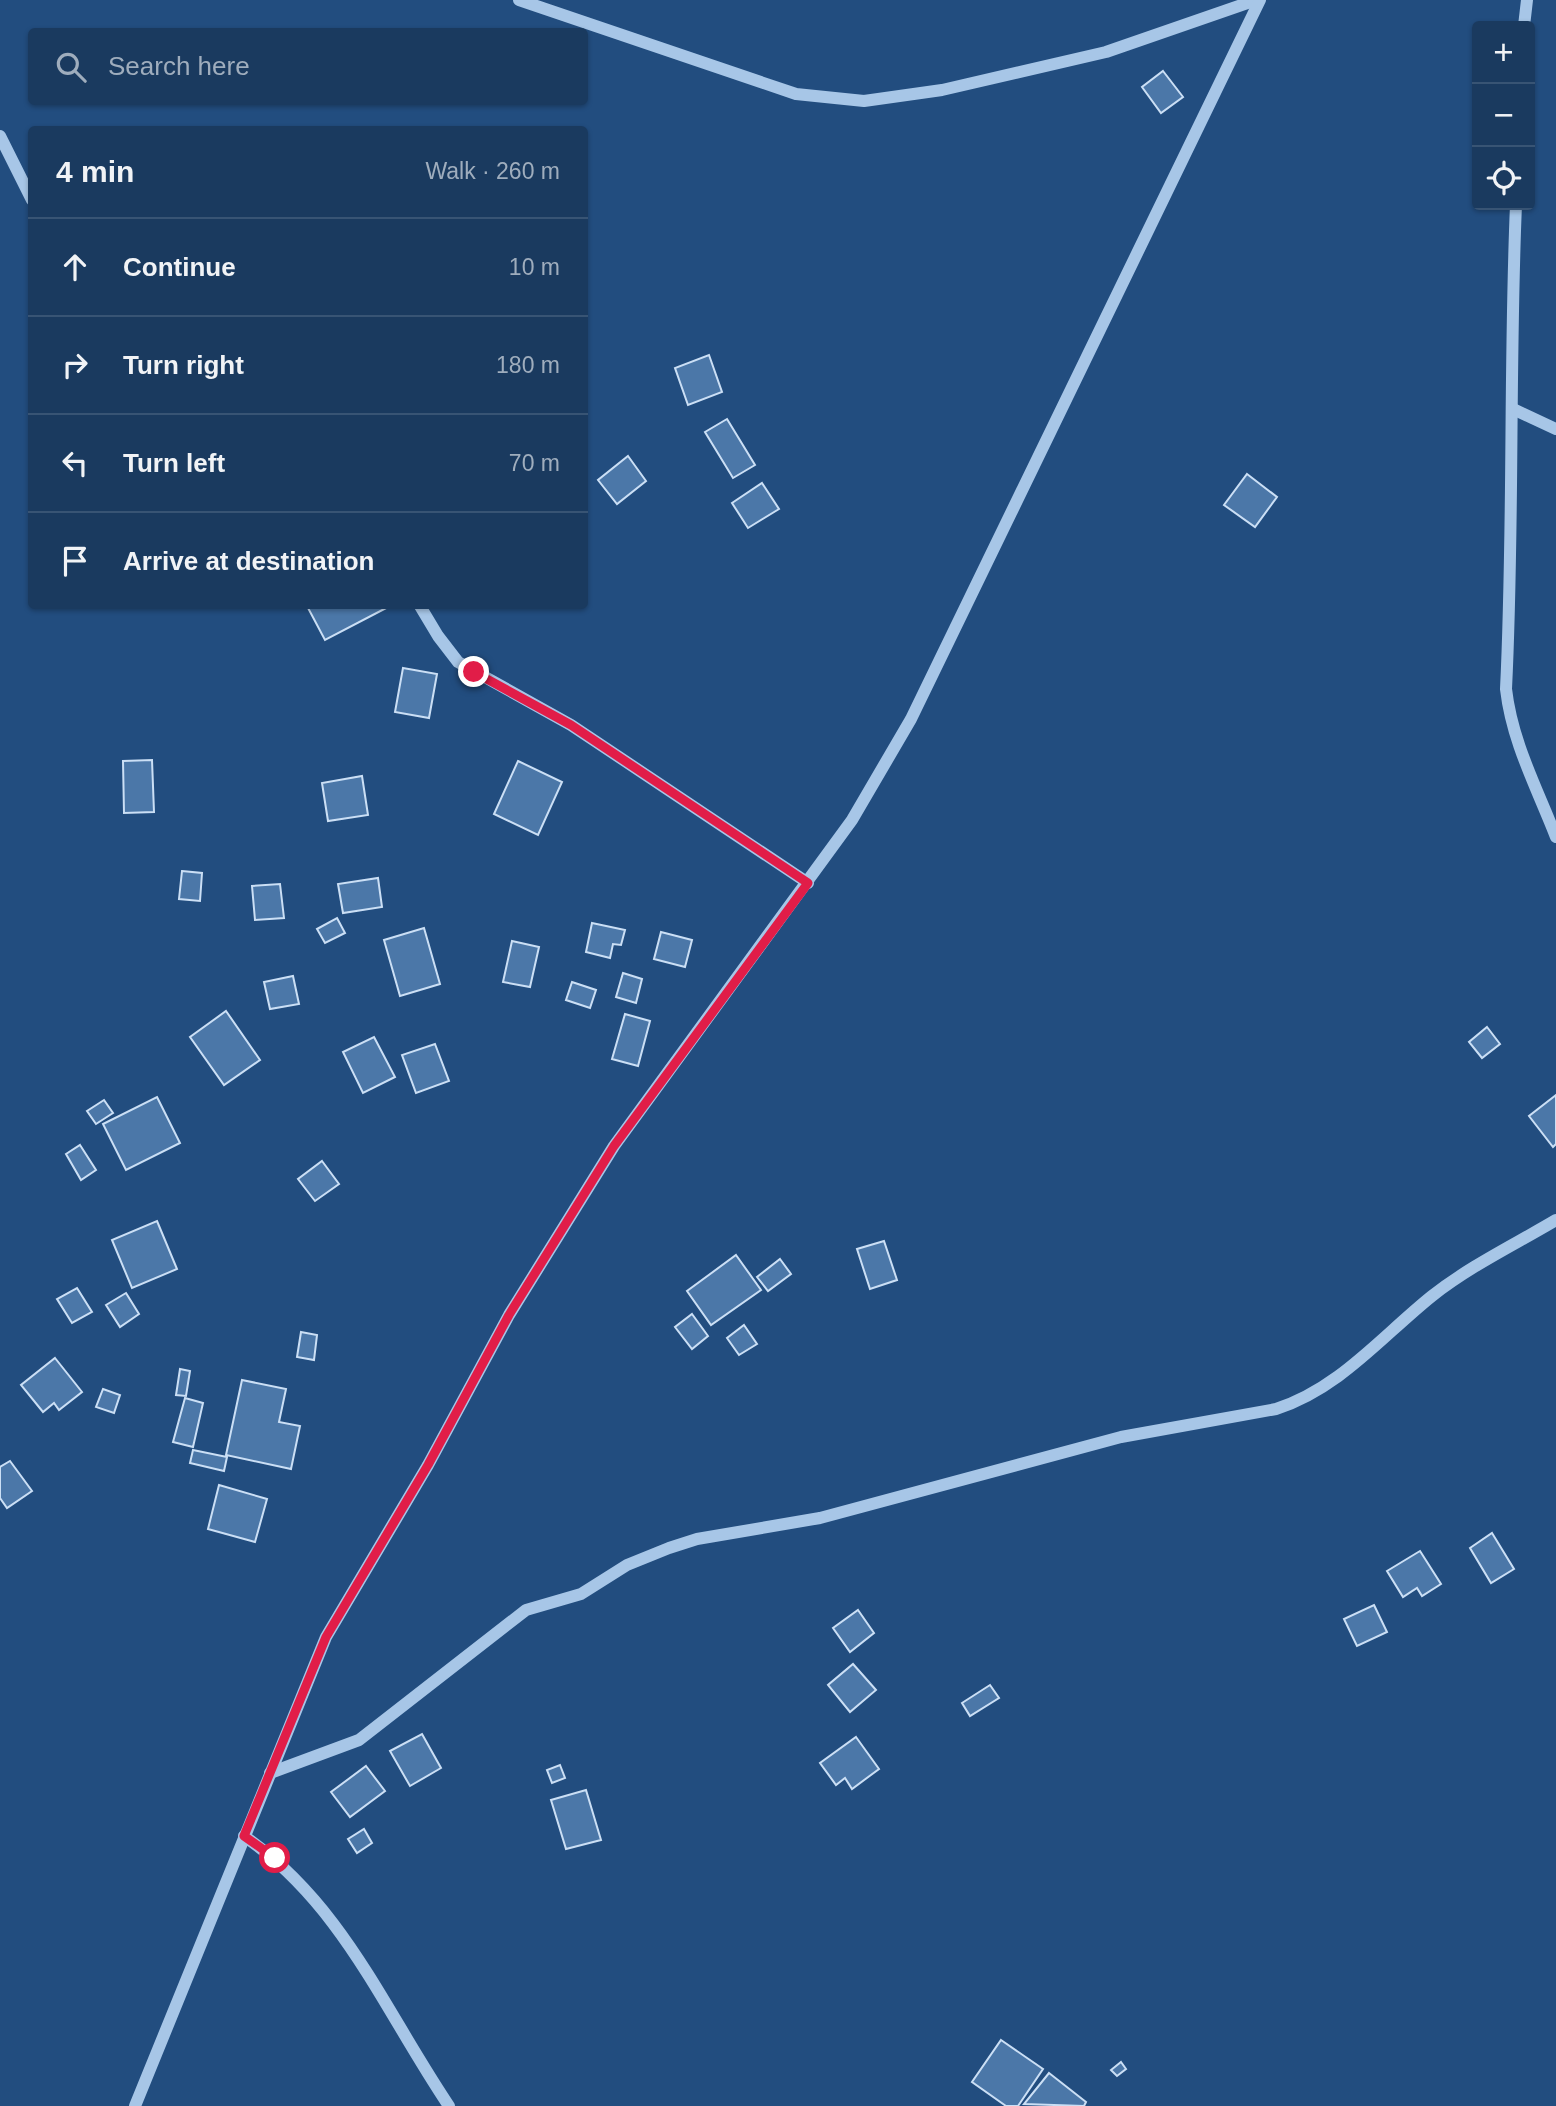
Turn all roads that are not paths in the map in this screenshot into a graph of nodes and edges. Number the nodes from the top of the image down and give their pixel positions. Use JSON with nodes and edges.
{"nodes":[{"id":1,"x":519,"y":0,"type":"edge"},
{"id":2,"x":1258,"y":0,"type":"edge"},
{"id":3,"x":1527,"y":0,"type":"edge"},
{"id":4,"x":1525,"y":21,"type":"edge"},
{"id":5,"x":0,"y":136,"type":"edge"},
{"id":6,"x":28,"y":192,"type":"edge"},
{"id":7,"x":1516,"y":210,"type":"edge"},
{"id":8,"x":1513,"y":409,"type":"junction"},
{"id":9,"x":1556,"y":429,"type":"edge"},
{"id":10,"x":422,"y":609,"type":"edge"},
{"id":11,"x":1556,"y":837,"type":"edge"},
{"id":12,"x":808,"y":883,"type":"junction"},
{"id":13,"x":1556,"y":1220,"type":"edge"},
{"id":14,"x":270,"y":1773,"type":"junction"},
{"id":15,"x":244,"y":1836,"type":"junction"},
{"id":16,"x":135,"y":2106,"type":"edge"},
{"id":17,"x":449,"y":2106,"type":"edge"}],
"edges":[{"from":1,"to":2,"type":"street"},
{"from":2,"to":12,"type":"street"},
{"from":3,"to":4,"type":"street"},
{"from":5,"to":6,"type":"street"},
{"from":7,"to":8,"type":"street"},
{"from":8,"to":9,"type":"street"},
{"from":8,"to":11,"type":"street"},
{"from":10,"to":12,"type":"street"},
{"from":12,"to":14,"type":"street"},
{"from":13,"to":14,"type":"street"},
{"from":14,"to":15,"type":"street"},
{"from":15,"to":16,"type":"street"},
{"from":15,"to":17,"type":"street"}]}
